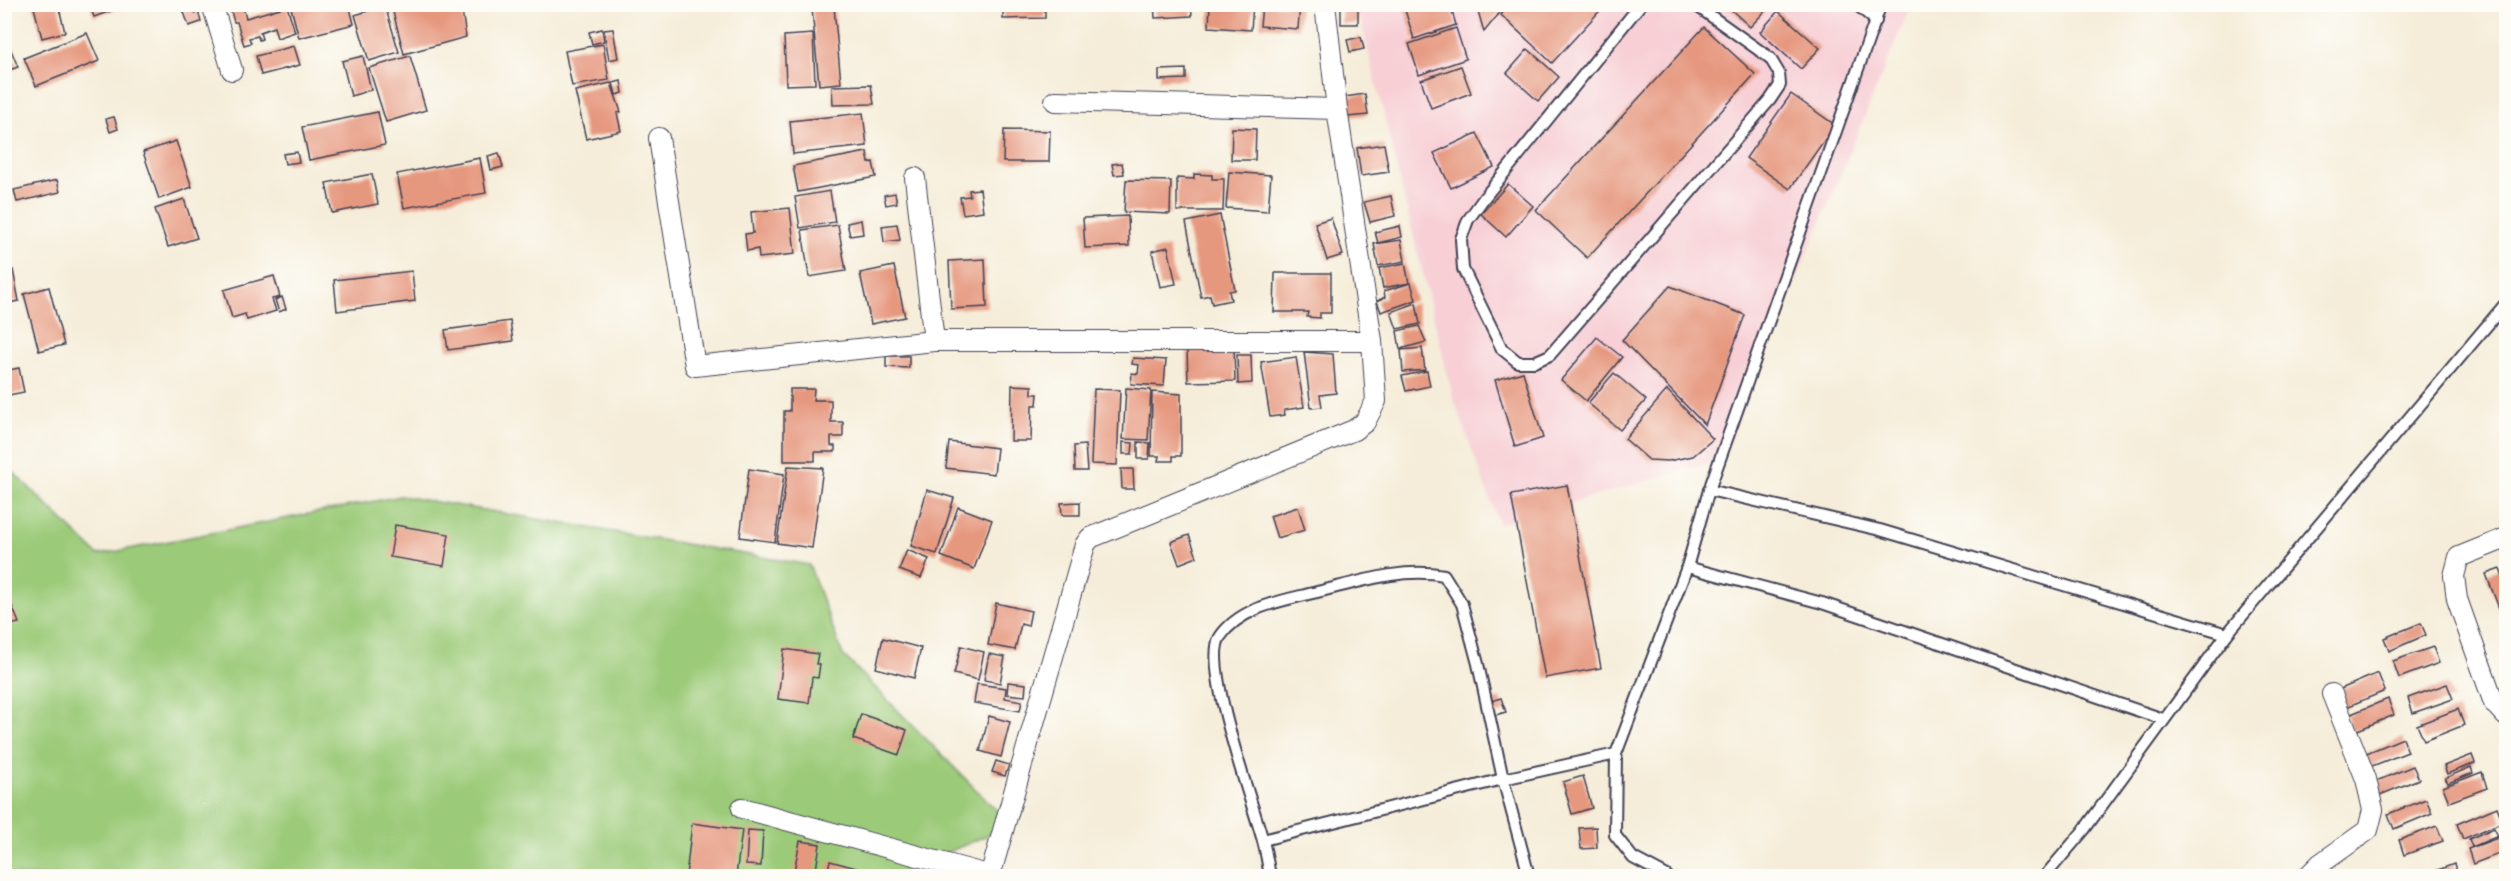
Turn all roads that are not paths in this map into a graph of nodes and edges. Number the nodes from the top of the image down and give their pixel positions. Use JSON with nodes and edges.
{"nodes":[{"id":1,"x":212,"y":4,"type":"edge"},
{"id":2,"x":1325,"y":4,"type":"edge"},
{"id":3,"x":1641,"y":4,"type":"edge"},
{"id":4,"x":1694,"y":4,"type":"edge"},
{"id":5,"x":1856,"y":4,"type":"edge"},
{"id":6,"x":1881,"y":4,"type":"edge"},
{"id":7,"x":1876,"y":21,"type":"junction"},
{"id":8,"x":232,"y":70,"type":"dead end"},
{"id":9,"x":1055,"y":101,"type":"dead end"},
{"id":10,"x":1337,"y":109,"type":"junction"},
{"id":11,"x":659,"y":138,"type":"dead end"},
{"id":12,"x":915,"y":178,"type":"dead end"},
{"id":13,"x":2506,"y":303,"type":"edge"},
{"id":14,"x":934,"y":341,"type":"junction"},
{"id":15,"x":1372,"y":341,"type":"junction"},
{"id":16,"x":1709,"y":490,"type":"junction"},
{"id":17,"x":2506,"y":538,"type":"edge"},
{"id":18,"x":1687,"y":567,"type":"junction"},
{"id":19,"x":2227,"y":634,"type":"junction"},
{"id":20,"x":2332,"y":694,"type":"dead end"},
{"id":21,"x":2506,"y":716,"type":"edge"},
{"id":22,"x":2163,"y":719,"type":"junction"},
{"id":23,"x":1616,"y":754,"type":"junction"},
{"id":24,"x":1503,"y":779,"type":"junction"},
{"id":25,"x":742,"y":808,"type":"dead end"},
{"id":26,"x":1263,"y":840,"type":"junction"},
{"id":27,"x":990,"y":876,"type":"edge"},
{"id":28,"x":1270,"y":876,"type":"edge"},
{"id":29,"x":1529,"y":876,"type":"edge"},
{"id":30,"x":1667,"y":876,"type":"edge"},
{"id":31,"x":2045,"y":876,"type":"edge"},
{"id":32,"x":2308,"y":876,"type":"edge"}],
"edges":[{"from":1,"to":8,"type":"street"},
{"from":2,"to":10,"type":"street"},
{"from":3,"to":4,"type":"lane"},
{"from":5,"to":7,"type":"lane"},
{"from":6,"to":7,"type":"lane"},
{"from":7,"to":16,"type":"lane"},
{"from":9,"to":10,"type":"street"},
{"from":10,"to":15,"type":"street"},
{"from":11,"to":14,"type":"street"},
{"from":12,"to":14,"type":"street"},
{"from":13,"to":19,"type":"lane"},
{"from":14,"to":15,"type":"street"},
{"from":15,"to":27,"type":"street"},
{"from":16,"to":18,"type":"lane"},
{"from":16,"to":19,"type":"lane"},
{"from":17,"to":21,"type":"street"},
{"from":18,"to":22,"type":"lane"},
{"from":18,"to":23,"type":"lane"},
{"from":19,"to":22,"type":"lane"},
{"from":20,"to":32,"type":"street"},
{"from":22,"to":31,"type":"lane"},
{"from":23,"to":24,"type":"lane"},
{"from":23,"to":30,"type":"lane"},
{"from":24,"to":26,"type":"lane"},
{"from":24,"to":26,"type":"lane"},
{"from":24,"to":29,"type":"lane"},
{"from":25,"to":27,"type":"street"},
{"from":26,"to":28,"type":"lane"}]}
